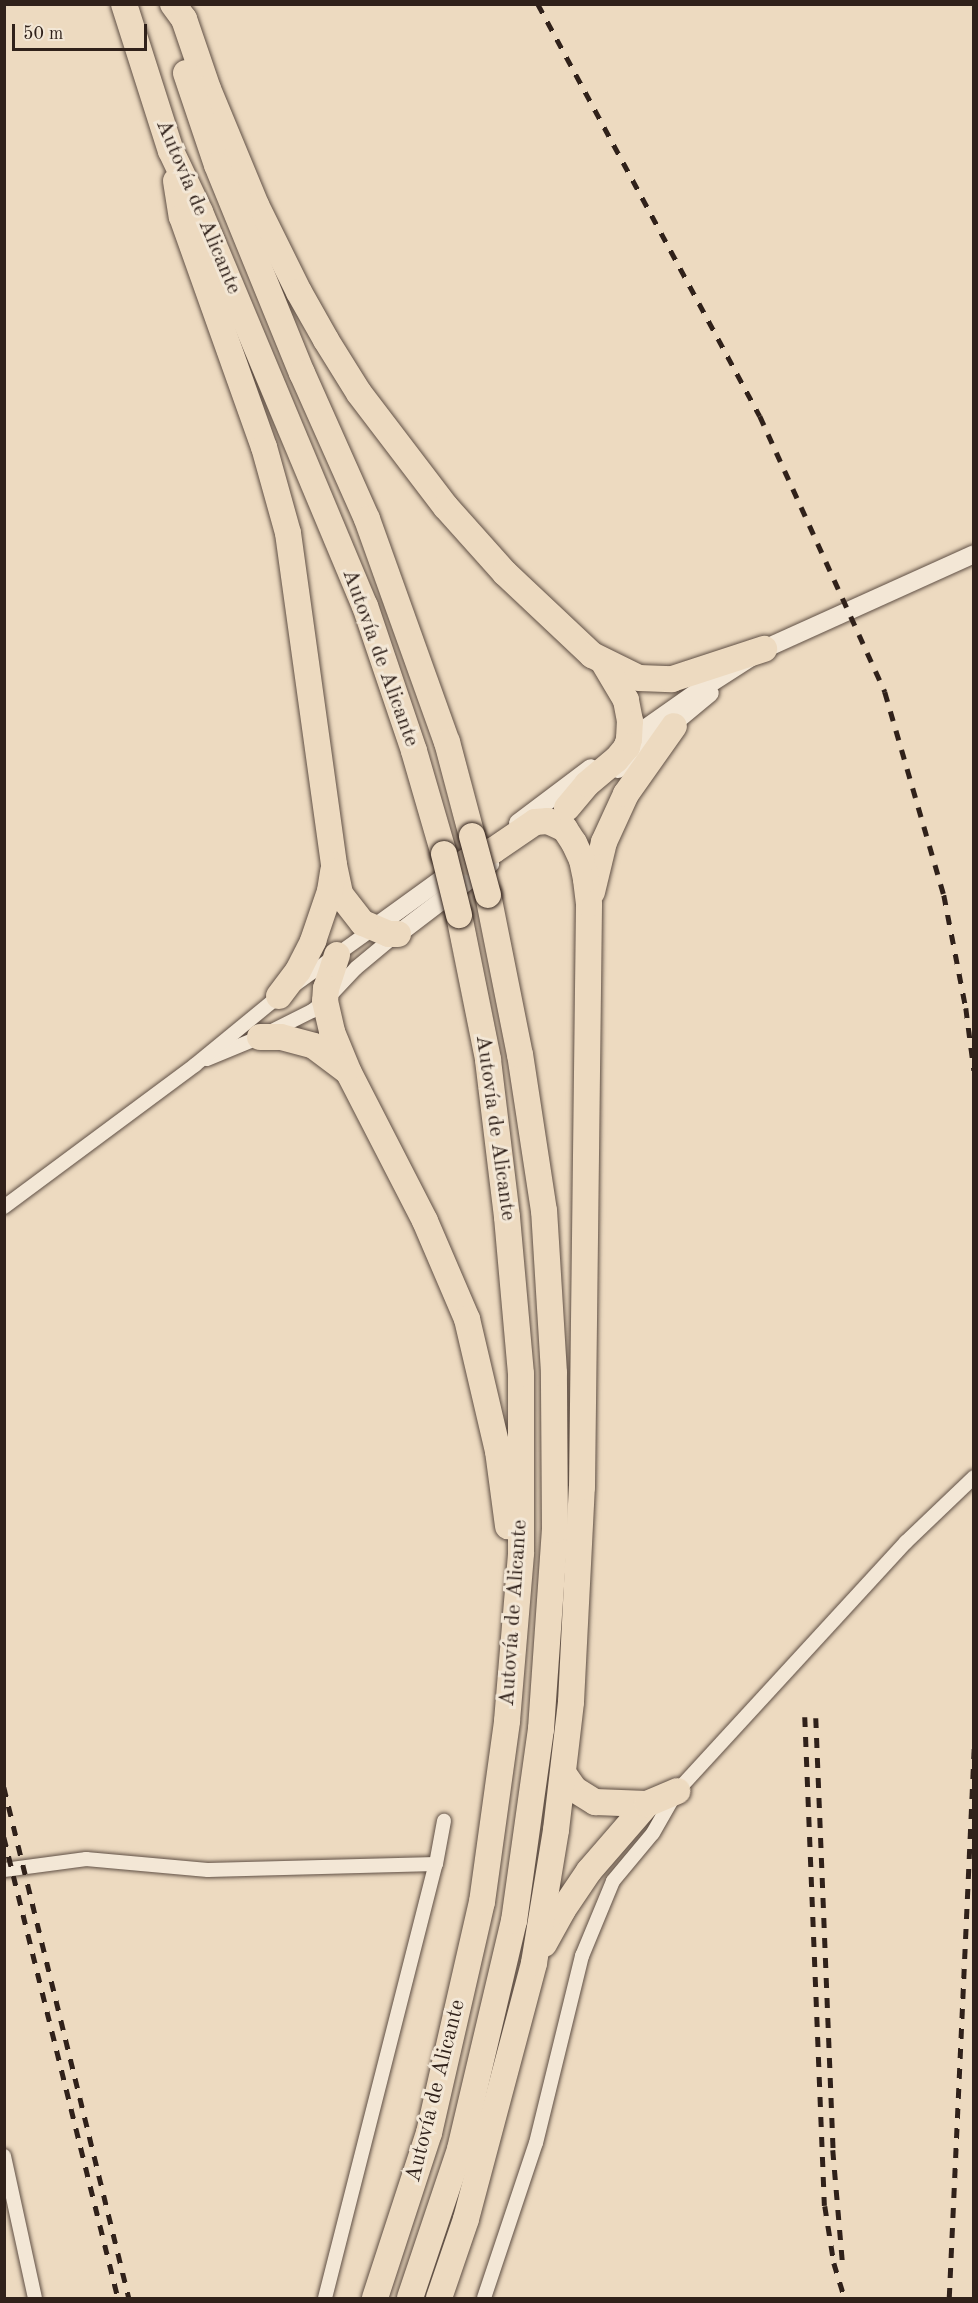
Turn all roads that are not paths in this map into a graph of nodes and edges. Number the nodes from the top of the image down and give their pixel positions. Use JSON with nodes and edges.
{"nodes":[{"id":1,"x":124,"y":4,"type":"edge"},
{"id":2,"x":164,"y":4,"type":"edge"},
{"id":3,"x":173,"y":4,"type":"edge"},
{"id":4,"x":171,"y":151,"type":"junction"},
{"id":5,"x":974,"y":554,"type":"edge"},
{"id":6,"x":764,"y":649,"type":"junction"},
{"id":7,"x":604,"y":663,"type":"junction"},
{"id":8,"x":735,"y":669,"type":"junction"},
{"id":9,"x":674,"y":726,"type":"junction"},
{"id":10,"x":629,"y":739,"type":"junction"},
{"id":11,"x":557,"y":814,"type":"junction"},
{"id":12,"x":455,"y":858,"type":"junction"},
{"id":13,"x":334,"y":865,"type":"junction"},
{"id":14,"x":589,"y":904,"type":"junction"},
{"id":15,"x":386,"y":931,"type":"junction"},
{"id":16,"x":337,"y":955,"type":"junction"},
{"id":17,"x":279,"y":996,"type":"junction"},
{"id":18,"x":325,"y":1001,"type":"junction"},
{"id":19,"x":260,"y":1037,"type":"junction"},
{"id":20,"x":195,"y":1065,"type":"junction"},
{"id":21,"x":349,"y":1073,"type":"junction"},
{"id":22,"x":4,"y":1207,"type":"edge"},
{"id":23,"x":974,"y":1477,"type":"edge"},
{"id":24,"x":521,"y":1553,"type":"junction"},
{"id":25,"x":563,"y":1773,"type":"junction"},
{"id":26,"x":677,"y":1791,"type":"junction"},
{"id":27,"x":647,"y":1804,"type":"junction"},
{"id":28,"x":444,"y":1821,"type":"dead end"},
{"id":29,"x":436,"y":1864,"type":"junction"},
{"id":30,"x":4,"y":1870,"type":"edge"},
{"id":31,"x":534,"y":1963,"type":"junction"},
{"id":32,"x":4,"y":2156,"type":"edge"},
{"id":33,"x":35,"y":2298,"type":"edge"},
{"id":34,"x":325,"y":2298,"type":"edge"},
{"id":35,"x":375,"y":2298,"type":"edge"},
{"id":36,"x":410,"y":2298,"type":"edge"},
{"id":37,"x":439,"y":2298,"type":"edge"},
{"id":38,"x":484,"y":2298,"type":"edge"}],
"edges":[{"from":1,"to":4,"type":"highway","name":"Autovía de Alicante"},
{"from":2,"to":36,"type":"highway","name":"Autovía de Alicante","bridge":true},
{"from":3,"to":7,"type":"highway"},
{"from":4,"to":12,"type":"highway","name":"Autovía de Alicante"},
{"from":4,"to":13,"type":"highway"},
{"from":5,"to":6,"type":"street"},
{"from":6,"to":7,"type":"highway"},
{"from":6,"to":8,"type":"street"},
{"from":7,"to":10,"type":"highway"},
{"from":8,"to":9,"type":"street"},
{"from":8,"to":10,"type":"street"},
{"from":9,"to":11,"type":"street"},
{"from":9,"to":14,"type":"highway"},
{"from":10,"to":11,"type":"highway"},
{"from":10,"to":12,"type":"street"},
{"from":11,"to":12,"type":"highway"},
{"from":11,"to":14,"type":"highway"},
{"from":11,"to":15,"type":"street"},
{"from":12,"to":15,"type":"street"},
{"from":12,"to":24,"type":"highway","name":"Autovía de Alicante","bridge":true},
{"from":13,"to":15,"type":"highway"},
{"from":13,"to":17,"type":"highway"},
{"from":14,"to":25,"type":"highway"},
{"from":15,"to":16,"type":"street"},
{"from":15,"to":18,"type":"street"},
{"from":16,"to":17,"type":"street"},
{"from":16,"to":18,"type":"highway"},
{"from":17,"to":20,"type":"street"},
{"from":18,"to":19,"type":"street"},
{"from":18,"to":21,"type":"highway"},
{"from":19,"to":20,"type":"street"},
{"from":19,"to":21,"type":"highway"},
{"from":20,"to":22,"type":"street"},
{"from":21,"to":24,"type":"highway"},
{"from":23,"to":26,"type":"street"},
{"from":24,"to":35,"type":"highway","name":"Autovía de Alicante"},
{"from":25,"to":27,"type":"highway"},
{"from":25,"to":31,"type":"highway"},
{"from":26,"to":27,"type":"highway"},
{"from":26,"to":38,"type":"street"},
{"from":27,"to":31,"type":"highway"},
{"from":28,"to":29,"type":"street"},
{"from":29,"to":30,"type":"street"},
{"from":29,"to":34,"type":"street"},
{"from":31,"to":37,"type":"highway"},
{"from":32,"to":33,"type":"street"}]}
